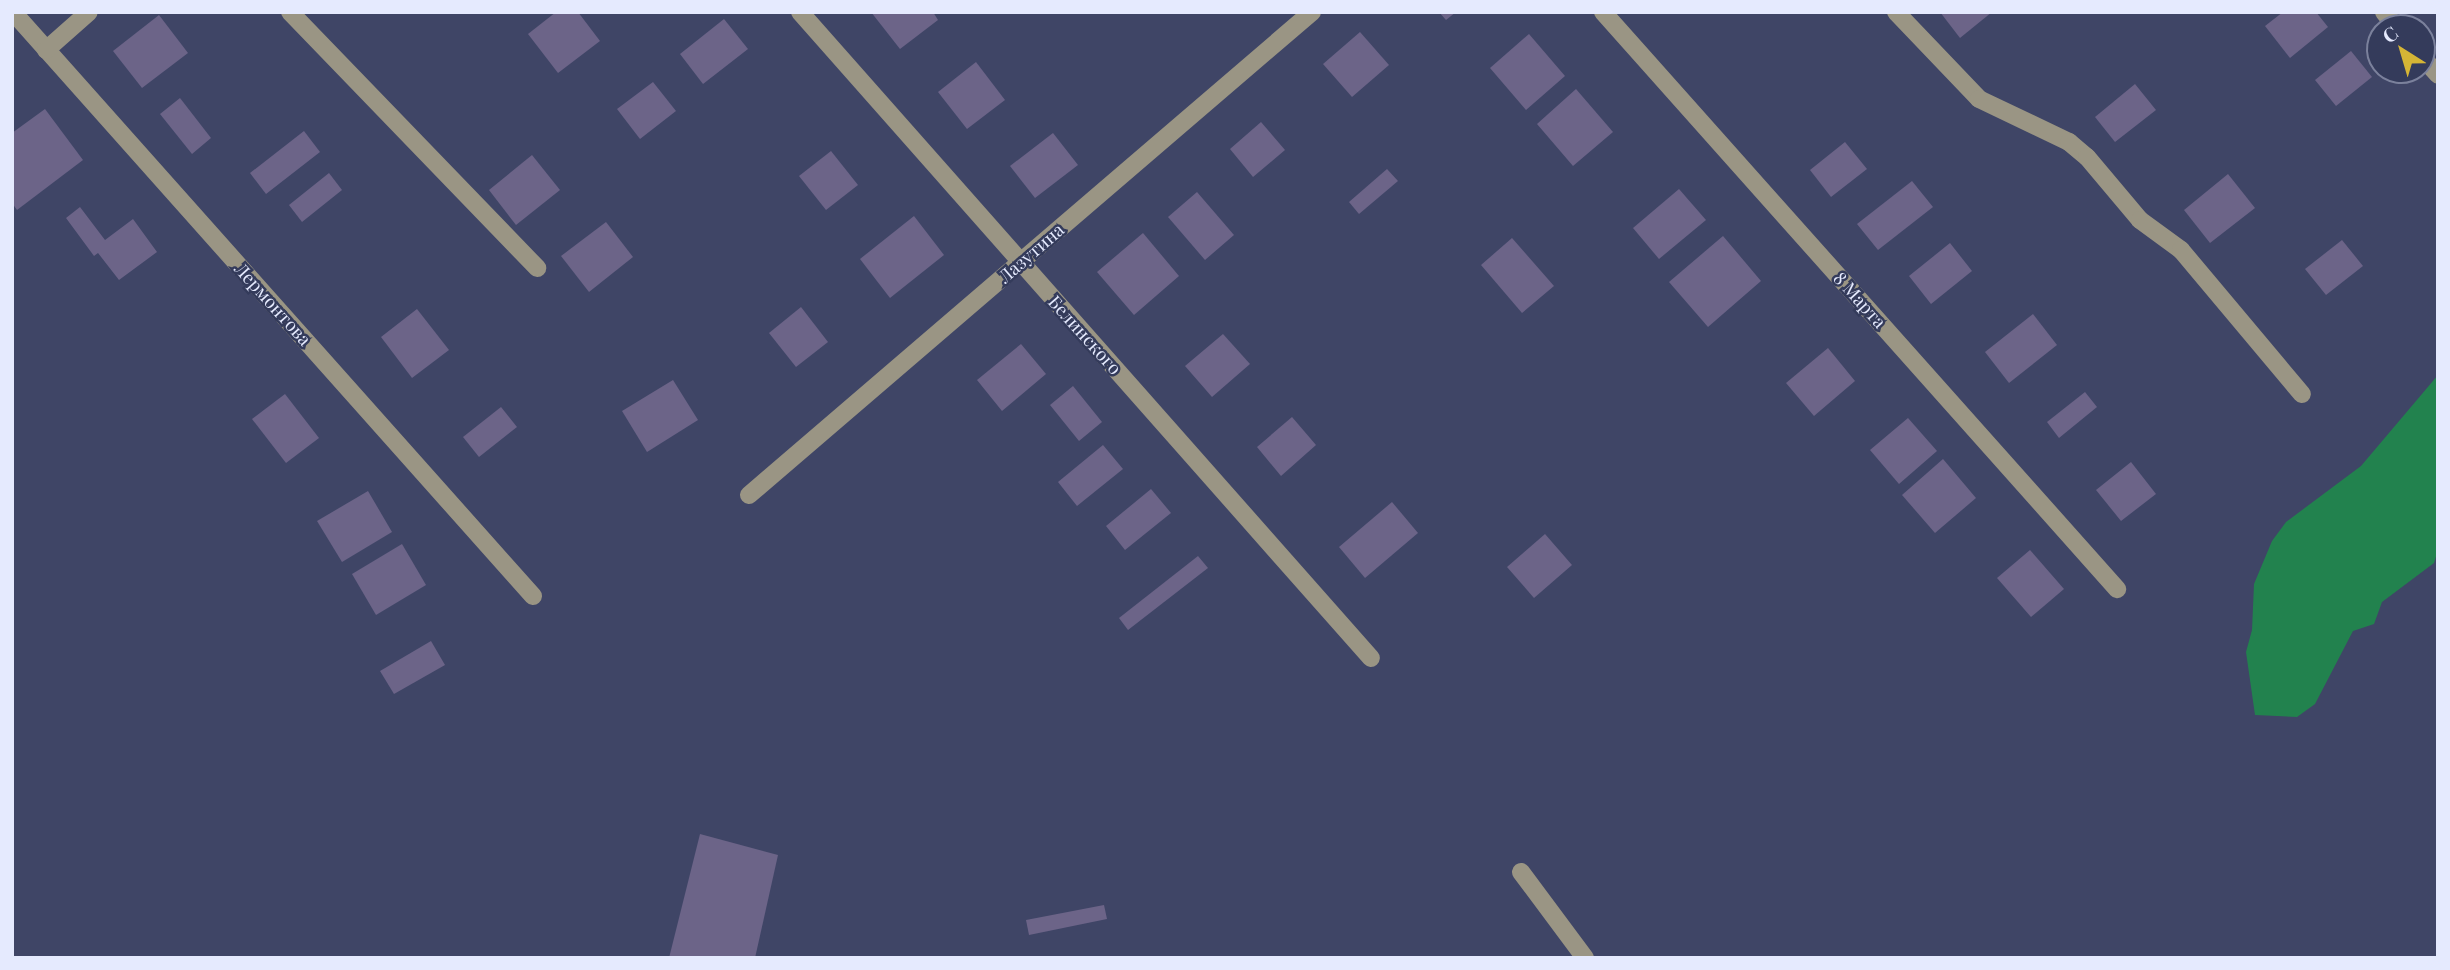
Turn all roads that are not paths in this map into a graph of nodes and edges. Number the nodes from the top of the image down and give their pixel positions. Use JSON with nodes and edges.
{"nodes":[{"id":1,"x":13,"y":12,"type":"edge"},
{"id":2,"x":89,"y":12,"type":"edge"},
{"id":3,"x":290,"y":12,"type":"edge"},
{"id":4,"x":800,"y":12,"type":"edge"},
{"id":5,"x":1312,"y":12,"type":"edge"},
{"id":6,"x":1603,"y":12,"type":"edge"},
{"id":7,"x":1896,"y":12,"type":"edge"},
{"id":8,"x":46,"y":50,"type":"junction"},
{"id":9,"x":1021,"y":262,"type":"junction"},
{"id":10,"x":537,"y":268,"type":"dead end"},
{"id":11,"x":2302,"y":394,"type":"dead end"},
{"id":12,"x":749,"y":495,"type":"dead end"},
{"id":13,"x":2117,"y":589,"type":"dead end"},
{"id":14,"x":533,"y":596,"type":"dead end"},
{"id":15,"x":1371,"y":657,"type":"dead end"},
{"id":16,"x":1521,"y":872,"type":"dead end"},
{"id":17,"x":1585,"y":958,"type":"edge"}],
"edges":[{"from":1,"to":8,"type":"street","name":"Лермонтова"},
{"from":2,"to":8,"type":"street"},
{"from":3,"to":10,"type":"street"},
{"from":4,"to":9,"type":"street","name":"Белинского"},
{"from":5,"to":9,"type":"street","name":"Лазутина"},
{"from":6,"to":13,"type":"street","name":"8 Марта"},
{"from":7,"to":11,"type":"street"},
{"from":8,"to":14,"type":"street","name":"Лермонтова"},
{"from":9,"to":12,"type":"street","name":"Лазутина"},
{"from":9,"to":15,"type":"street","name":"Белинского"},
{"from":16,"to":17,"type":"street"}]}
